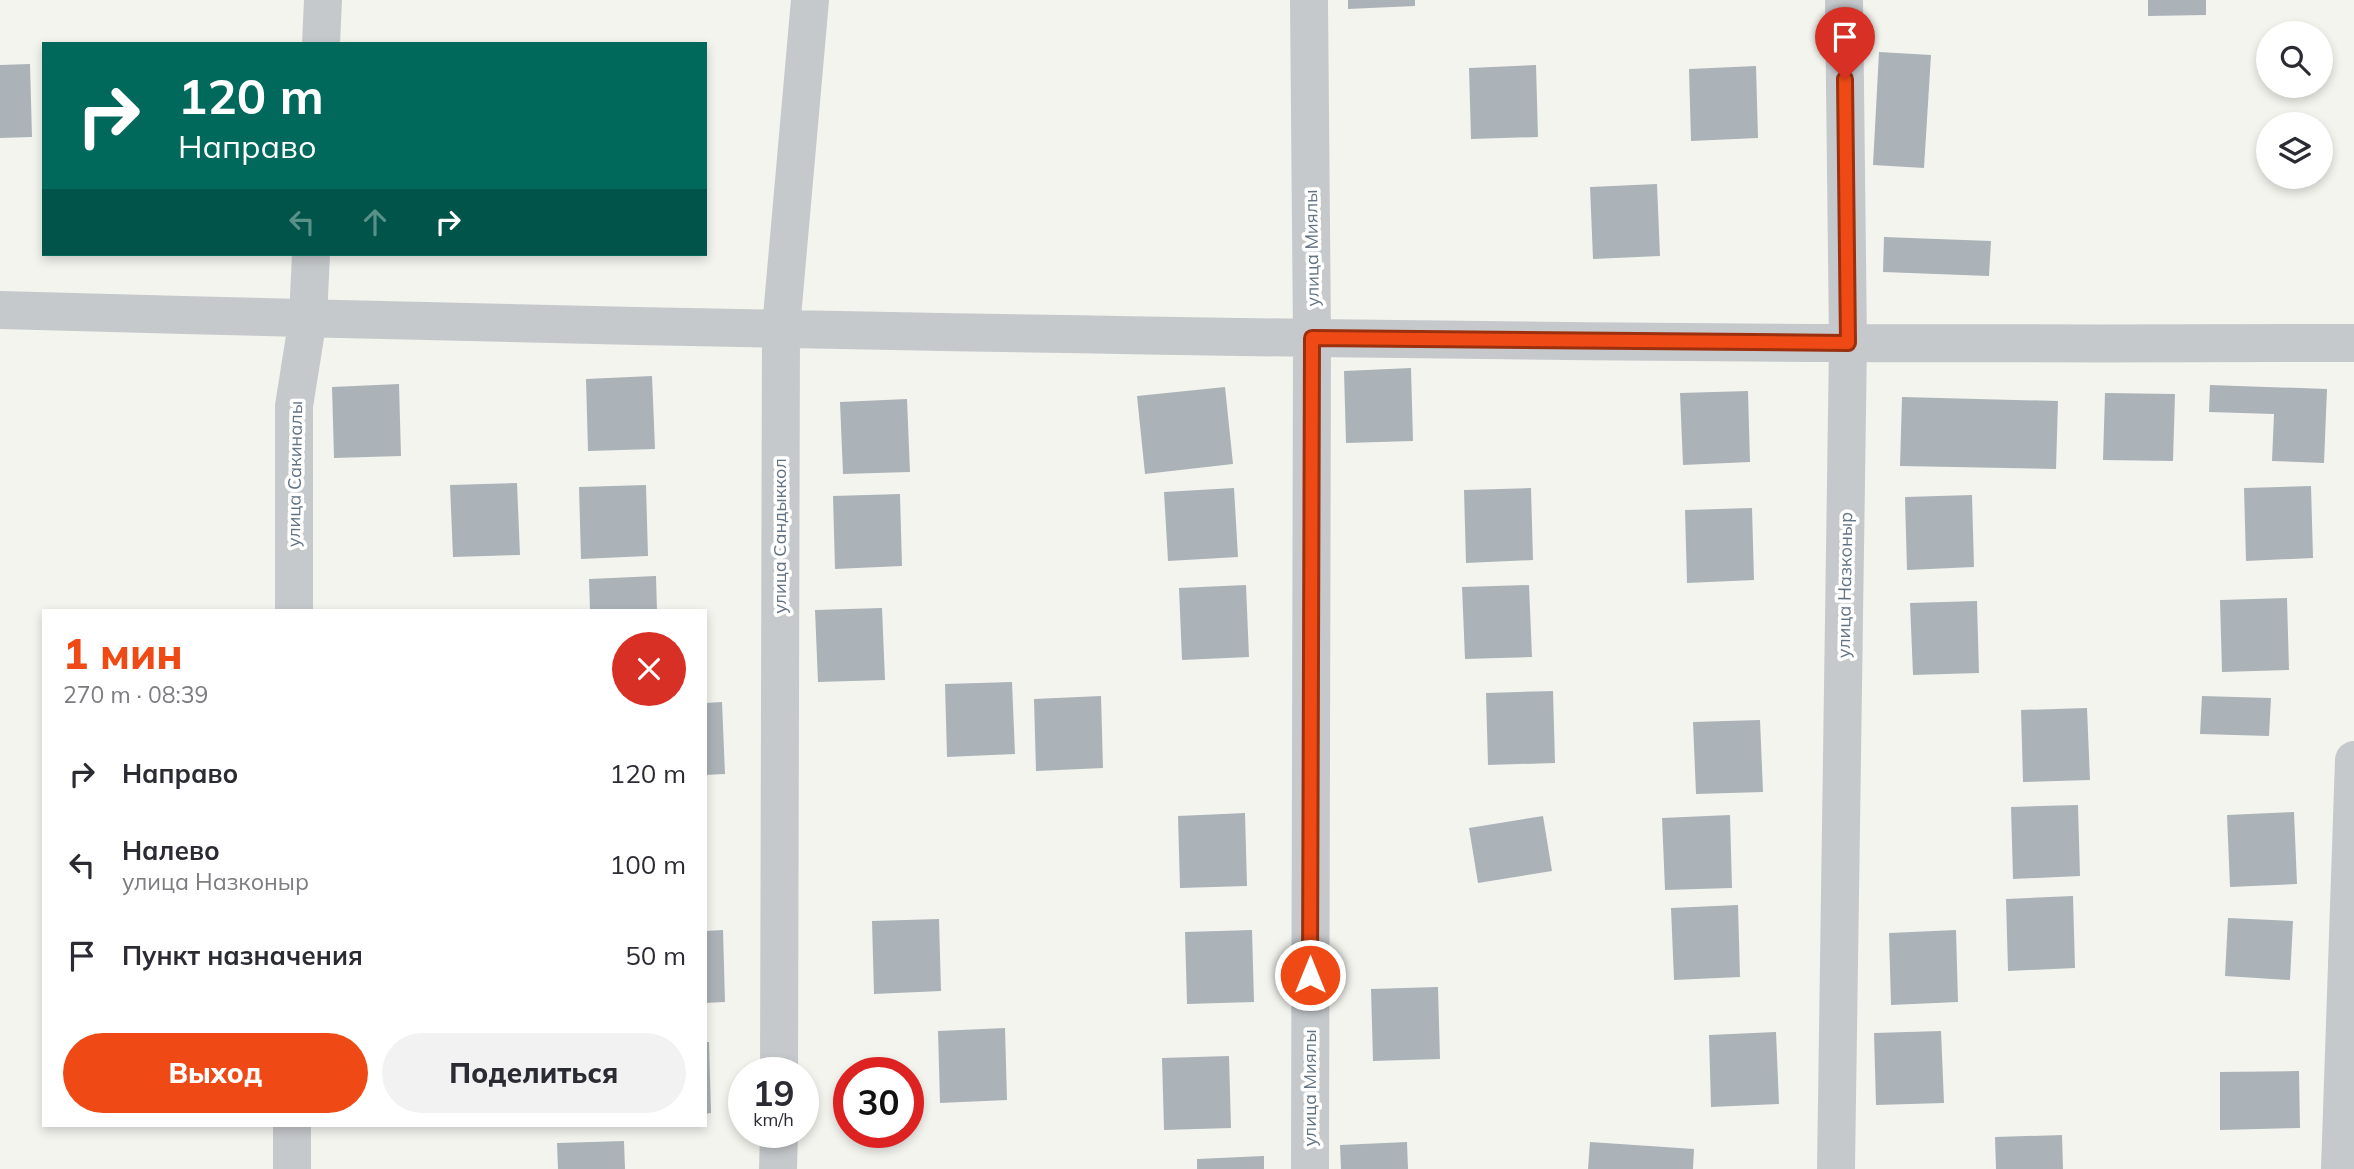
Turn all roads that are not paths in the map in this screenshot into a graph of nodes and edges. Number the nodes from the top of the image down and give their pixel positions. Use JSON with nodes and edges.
{"nodes":[{"id":1,"x":323,"y":0,"type":"edge"},
{"id":2,"x":810,"y":0,"type":"edge"},
{"id":3,"x":1309,"y":0,"type":"edge"},
{"id":4,"x":1844,"y":0,"type":"edge"},
{"id":5,"x":321,"y":42,"type":"edge"},
{"id":6,"x":311,"y":256,"type":"edge"},
{"id":7,"x":0,"y":310,"type":"edge"},
{"id":8,"x":308,"y":318,"type":"junction"},
{"id":9,"x":781,"y":328,"type":"junction"},
{"id":10,"x":1312,"y":338,"type":"junction"},
{"id":11,"x":1848,"y":343,"type":"junction"},
{"id":12,"x":2354,"y":343,"type":"edge"},
{"id":13,"x":294,"y":609,"type":"edge"},
{"id":14,"x":2354,"y":760,"type":"edge"},
{"id":15,"x":779,"y":1057,"type":"edge"},
{"id":16,"x":292,"y":1127,"type":"edge"},
{"id":17,"x":779,"y":1148,"type":"edge"},
{"id":18,"x":292,"y":1169,"type":"edge"},
{"id":19,"x":778,"y":1169,"type":"edge"},
{"id":20,"x":1310,"y":1169,"type":"edge"},
{"id":21,"x":1836,"y":1169,"type":"edge"},
{"id":22,"x":2340,"y":1169,"type":"edge"}],
"edges":[{"from":1,"to":5,"type":"street"},
{"from":2,"to":9,"type":"street","name":"улица Сандыккол"},
{"from":3,"to":10,"type":"street","name":"улица Миялы"},
{"from":4,"to":11,"type":"street","name":"улица Назконыр"},
{"from":6,"to":8,"type":"street","name":"улица Сакиналы"},
{"from":7,"to":8,"type":"street"},
{"from":8,"to":9,"type":"street"},
{"from":8,"to":13,"type":"street","name":"улица Сакиналы"},
{"from":9,"to":10,"type":"street"},
{"from":9,"to":15,"type":"street","name":"улица Сандыккол"},
{"from":10,"to":11,"type":"street"},
{"from":10,"to":20,"type":"street","name":"улица Миялы"},
{"from":11,"to":12,"type":"street"},
{"from":11,"to":21,"type":"street","name":"улица Назконыр"},
{"from":14,"to":22,"type":"street"},
{"from":16,"to":18,"type":"street"},
{"from":17,"to":19,"type":"street"}]}
